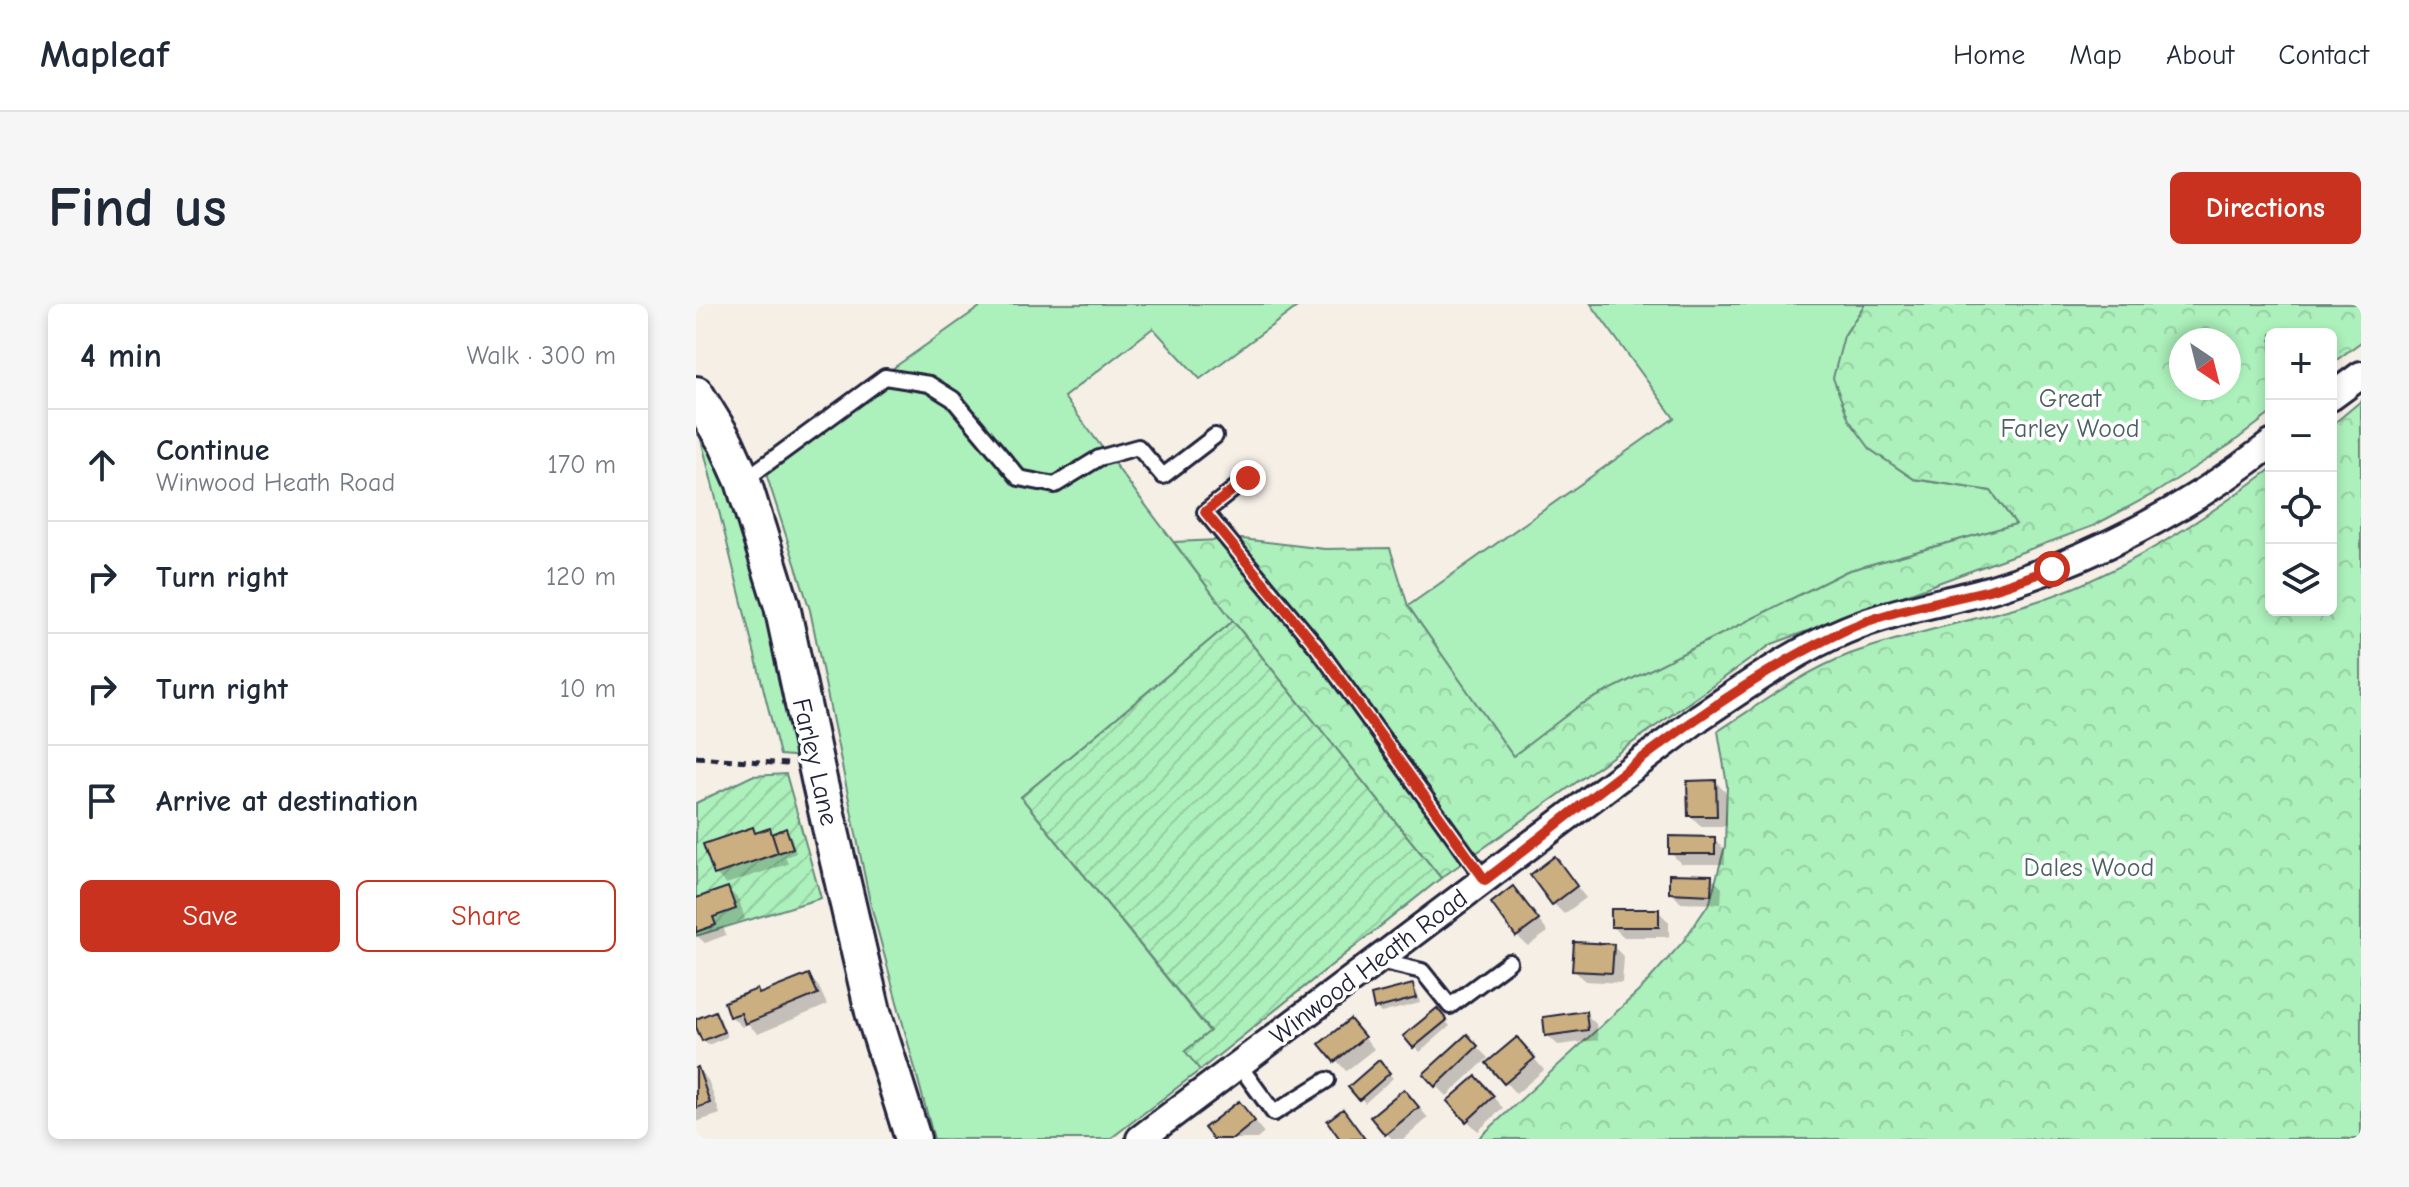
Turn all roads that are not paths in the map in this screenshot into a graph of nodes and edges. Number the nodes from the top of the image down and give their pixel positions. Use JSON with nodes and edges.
{"nodes":[{"id":1,"x":2361,"y":375,"type":"edge"},
{"id":2,"x":2337,"y":393,"type":"edge"},
{"id":3,"x":696,"y":394,"type":"edge"},
{"id":4,"x":1215,"y":436,"type":"dead end"},
{"id":5,"x":2265,"y":449,"type":"edge"},
{"id":6,"x":1248,"y":478,"type":"dead end"},
{"id":7,"x":743,"y":481,"type":"junction"},
{"id":8,"x":1485,"y":880,"type":"junction"},
{"id":9,"x":1379,"y":961,"type":"junction"},
{"id":10,"x":1509,"y":962,"type":"dead end"},
{"id":11,"x":1239,"y":1065,"type":"junction"},
{"id":12,"x":1327,"y":1080,"type":"dead end"},
{"id":13,"x":913,"y":1139,"type":"edge"},
{"id":14,"x":1140,"y":1139,"type":"edge"}],
"edges":[{"from":1,"to":2,"type":"street"},
{"from":3,"to":7,"type":"street","name":"Farley Lane"},
{"from":4,"to":7,"type":"lane"},
{"from":5,"to":8,"type":"street","name":"Winwood Heath Road"},
{"from":6,"to":8,"type":"lane"},
{"from":7,"to":13,"type":"street","name":"Farley Lane"},
{"from":8,"to":9,"type":"street","name":"Winwood Heath Road"},
{"from":9,"to":10,"type":"lane"},
{"from":9,"to":11,"type":"street","name":"Winwood Heath Road"},
{"from":11,"to":12,"type":"lane"},
{"from":11,"to":14,"type":"street","name":"Winwood Heath Road"}]}
